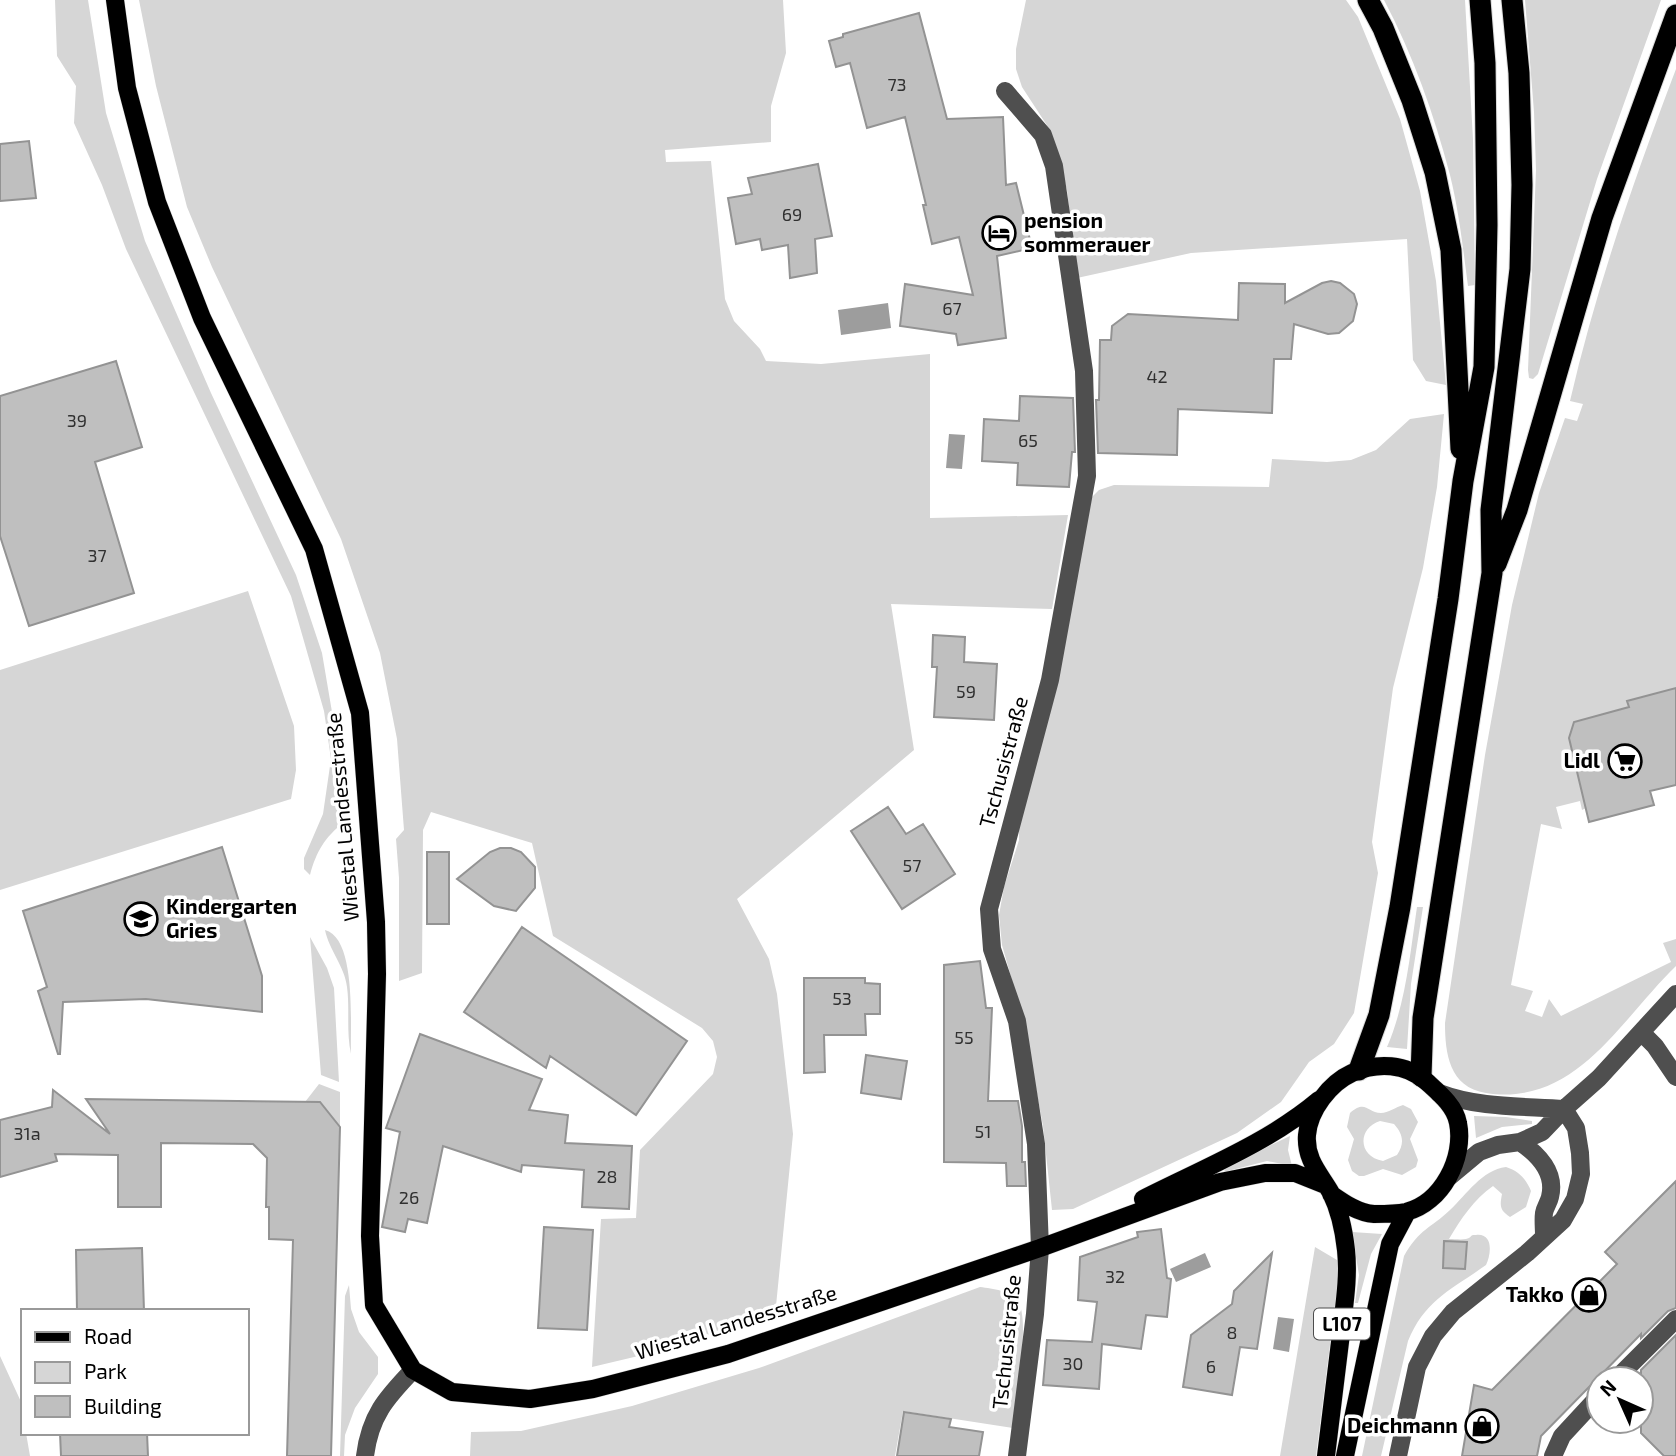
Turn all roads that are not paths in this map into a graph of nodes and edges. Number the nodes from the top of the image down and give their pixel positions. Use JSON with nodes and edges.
{"nodes":[{"id":1,"x":115,"y":0,"type":"edge"},
{"id":2,"x":1368,"y":0,"type":"edge"},
{"id":3,"x":1480,"y":0,"type":"edge"},
{"id":4,"x":1512,"y":0,"type":"edge"},
{"id":5,"x":1676,"y":15,"type":"edge"},
{"id":6,"x":1005,"y":92,"type":"dead end"},
{"id":7,"x":1463,"y":481,"type":"junction"},
{"id":8,"x":1492,"y":573,"type":"junction"},
{"id":9,"x":1676,"y":994,"type":"edge"},
{"id":10,"x":1641,"y":1032,"type":"junction"},
{"id":11,"x":1359,"y":1070,"type":"junction"},
{"id":12,"x":1420,"y":1076,"type":"junction"},
{"id":13,"x":1676,"y":1077,"type":"edge"},
{"id":14,"x":1439,"y":1093,"type":"junction"},
{"id":15,"x":1324,"y":1097,"type":"junction"},
{"id":16,"x":1564,"y":1109,"type":"junction"},
{"id":17,"x":1520,"y":1142,"type":"junction"},
{"id":18,"x":1449,"y":1177,"type":"junction"},
{"id":19,"x":1328,"y":1189,"type":"junction"},
{"id":20,"x":1407,"y":1212,"type":"junction"},
{"id":21,"x":1544,"y":1235,"type":"junction"},
{"id":22,"x":1068,"y":1237,"type":"junction"},
{"id":23,"x":1040,"y":1248,"type":"junction"},
{"id":24,"x":1676,"y":1319,"type":"edge"},
{"id":25,"x":1630,"y":1365,"type":"edge"},
{"id":26,"x":413,"y":1370,"type":"junction"},
{"id":27,"x":1585,"y":1411,"type":"edge"},
{"id":28,"x":365,"y":1456,"type":"edge"},
{"id":29,"x":1017,"y":1456,"type":"edge"},
{"id":30,"x":1326,"y":1456,"type":"edge"},
{"id":31,"x":1345,"y":1456,"type":"edge"},
{"id":32,"x":1398,"y":1456,"type":"edge"},
{"id":33,"x":1553,"y":1456,"type":"edge"}],
"edges":[{"from":1,"to":26,"type":"main road","name":"Wiestal Landesstraße","number":"L107"},
{"from":2,"to":7,"type":"highway"},
{"from":3,"to":7,"type":"highway"},
{"from":4,"to":8,"type":"highway"},
{"from":5,"to":8,"type":"highway"},
{"from":6,"to":23,"type":"street","name":"Tschusistraße"},
{"from":7,"to":11,"type":"highway"},
{"from":8,"to":12,"type":"highway"},
{"from":9,"to":10,"type":"street"},
{"from":10,"to":13,"type":"street"},
{"from":10,"to":16,"type":"street"},
{"from":11,"to":12,"type":"main road","number":"L107"},
{"from":11,"to":15,"type":"main road","number":"L107"},
{"from":12,"to":14,"type":"main road","number":"L107"},
{"from":14,"to":16,"type":"street"},
{"from":14,"to":18,"type":"main road","number":"L107"},
{"from":15,"to":19,"type":"main road","number":"L107"},
{"from":15,"to":22,"type":"main road","name":"Wiestal Landesstraße","number":"L107"},
{"from":16,"to":17,"type":"street"},
{"from":16,"to":21,"type":"street"},
{"from":17,"to":18,"type":"street"},
{"from":17,"to":21,"type":"street"},
{"from":18,"to":20,"type":"main road","number":"L107"},
{"from":19,"to":20,"type":"main road","number":"L107"},
{"from":19,"to":22,"type":"main road","name":"Wiestal Landesstraße","number":"L107"},
{"from":19,"to":30,"type":"main road","number":"L107"},
{"from":20,"to":31,"type":"main road","number":"L107"},
{"from":21,"to":32,"type":"street"},
{"from":22,"to":23,"type":"main road","name":"Wiestal Landesstraße","number":"L107"},
{"from":23,"to":26,"type":"main road","name":"Wiestal Landesstraße","number":"L107"},
{"from":23,"to":29,"type":"street","name":"Tschusistraße"},
{"from":24,"to":25,"type":"street"},
{"from":26,"to":28,"type":"street"},
{"from":27,"to":33,"type":"street"}]}
